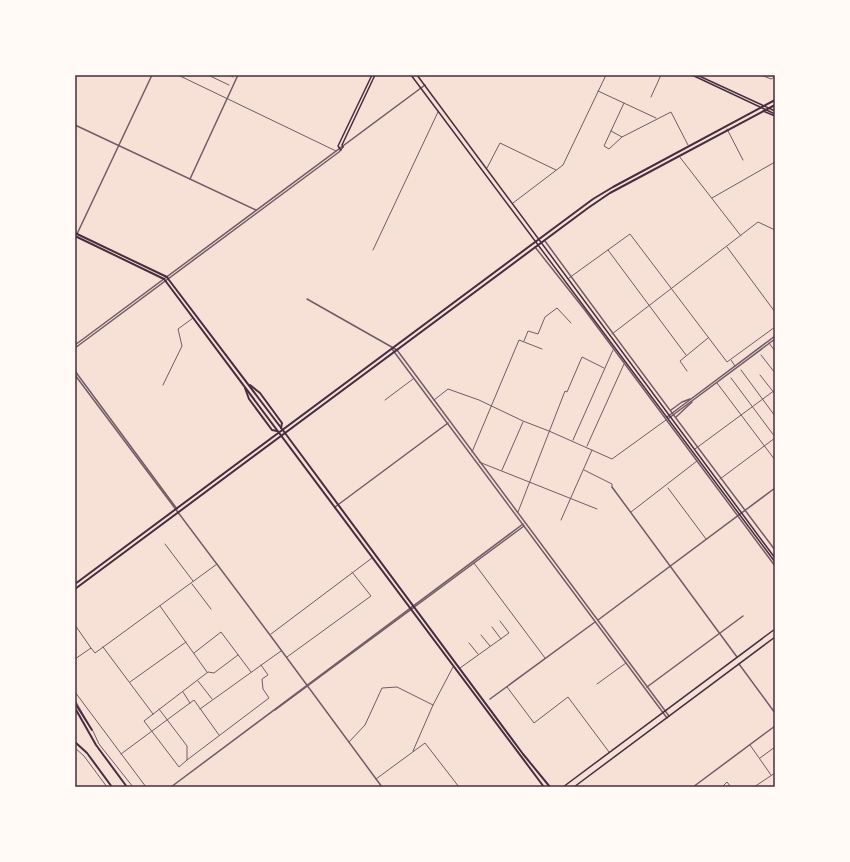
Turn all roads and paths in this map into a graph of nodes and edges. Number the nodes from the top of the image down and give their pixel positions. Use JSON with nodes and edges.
{"nodes":[{"id":1,"x":152,"y":75,"type":"edge"},
{"id":2,"x":178,"y":75,"type":"edge"},
{"id":3,"x":185,"y":75,"type":"edge"},
{"id":4,"x":208,"y":75,"type":"edge"},
{"id":5,"x":230,"y":75,"type":"edge"},
{"id":6,"x":238,"y":75,"type":"edge"},
{"id":7,"x":372,"y":75,"type":"edge"},
{"id":8,"x":375,"y":75,"type":"edge"},
{"id":9,"x":412,"y":75,"type":"edge"},
{"id":10,"x":418,"y":75,"type":"edge"},
{"id":11,"x":606,"y":75,"type":"edge"},
{"id":12,"x":661,"y":75,"type":"edge"},
{"id":13,"x":692,"y":75,"type":"edge"},
{"id":14,"x":697,"y":75,"type":"edge"},
{"id":15,"x":761,"y":75,"type":"edge"},
{"id":16,"x":233,"y":77,"type":"dead end"},
{"id":17,"x":775,"y":77,"type":"edge"},
{"id":18,"x":183,"y":78,"type":"junction"},
{"id":19,"x":229,"y":85,"type":"dead end"},
{"id":20,"x":425,"y":85,"type":"junction"},
{"id":21,"x":421,"y":88,"type":"junction"},
{"id":22,"x":598,"y":91,"type":"junction"},
{"id":23,"x":651,"y":97,"type":"dead end"},
{"id":24,"x":227,"y":98,"type":"junction"},
{"id":25,"x":775,"y":100,"type":"edge"},
{"id":26,"x":624,"y":103,"type":"junction"},
{"id":27,"x":762,"y":106,"type":"junction"},
{"id":28,"x":771,"y":107,"type":"junction"},
{"id":29,"x":775,"y":108,"type":"edge"},
{"id":30,"x":764,"y":110,"type":"junction"},
{"id":31,"x":439,"y":112,"type":"junction"},
{"id":32,"x":775,"y":115,"type":"edge"},
{"id":33,"x":657,"y":118,"type":"junction"},
{"id":34,"x":75,"y":125,"type":"edge"},
{"id":35,"x":727,"y":129,"type":"junction"},
{"id":36,"x":610,"y":131,"type":"junction"},
{"id":37,"x":622,"y":137,"type":"junction"},
{"id":38,"x":119,"y":145,"type":"junction"},
{"id":39,"x":689,"y":145,"type":"junction"},
{"id":40,"x":343,"y":147,"type":"junction"},
{"id":41,"x":341,"y":149,"type":"junction"},
{"id":42,"x":336,"y":152,"type":"junction"},
{"id":43,"x":679,"y":156,"type":"junction"},
{"id":44,"x":743,"y":160,"type":"dead end"},
{"id":45,"x":775,"y":162,"type":"edge"},
{"id":46,"x":487,"y":168,"type":"junction"},
{"id":47,"x":556,"y":170,"type":"junction"},
{"id":48,"x":190,"y":179,"type":"junction"},
{"id":49,"x":712,"y":198,"type":"junction"},
{"id":50,"x":513,"y":203,"type":"junction"},
{"id":51,"x":256,"y":211,"type":"junction"},
{"id":52,"x":259,"y":212,"type":"junction"},
{"id":53,"x":775,"y":230,"type":"edge"},
{"id":54,"x":76,"y":233,"type":"edge"},
{"id":55,"x":75,"y":236,"type":"edge"},
{"id":56,"x":741,"y":236,"type":"junction"},
{"id":57,"x":540,"y":239,"type":"junction"},
{"id":58,"x":545,"y":240,"type":"junction"},
{"id":59,"x":536,"y":241,"type":"junction"},
{"id":60,"x":542,"y":243,"type":"junction"},
{"id":61,"x":538,"y":245,"type":"junction"},
{"id":62,"x":535,"y":247,"type":"junction"},
{"id":63,"x":727,"y":247,"type":"junction"},
{"id":64,"x":373,"y":250,"type":"dead end"},
{"id":65,"x":608,"y":250,"type":"junction"},
{"id":66,"x":166,"y":277,"type":"junction"},
{"id":67,"x":569,"y":278,"type":"junction"},
{"id":68,"x":164,"y":279,"type":"junction"},
{"id":69,"x":169,"y":280,"type":"junction"},
{"id":70,"x":166,"y":282,"type":"junction"},
{"id":71,"x":671,"y":290,"type":"junction"},
{"id":72,"x":307,"y":299,"type":"dead end"},
{"id":73,"x":650,"y":306,"type":"junction"},
{"id":74,"x":775,"y":312,"type":"edge"},
{"id":75,"x":194,"y":318,"type":"junction"},
{"id":76,"x":570,"y":323,"type":"dead end"},
{"id":77,"x":775,"y":327,"type":"edge"},
{"id":78,"x":612,"y":334,"type":"junction"},
{"id":79,"x":775,"y":336,"type":"edge"},
{"id":80,"x":708,"y":338,"type":"junction"},
{"id":81,"x":775,"y":339,"type":"edge"},
{"id":82,"x":524,"y":342,"type":"junction"},
{"id":83,"x":769,"y":342,"type":"junction"},
{"id":84,"x":75,"y":345,"type":"edge"},
{"id":85,"x":75,"y":348,"type":"edge"},
{"id":86,"x":392,"y":349,"type":"junction"},
{"id":87,"x":542,"y":349,"type":"dead end"},
{"id":88,"x":614,"y":349,"type":"junction"},
{"id":89,"x":395,"y":351,"type":"junction"},
{"id":90,"x":775,"y":351,"type":"edge"},
{"id":91,"x":686,"y":355,"type":"junction"},
{"id":92,"x":761,"y":355,"type":"dead end"},
{"id":93,"x":730,"y":360,"type":"junction"},
{"id":94,"x":624,"y":364,"type":"junction"},
{"id":95,"x":735,"y":366,"type":"junction"},
{"id":96,"x":604,"y":368,"type":"junction"},
{"id":97,"x":741,"y":370,"type":"dead end"},
{"id":98,"x":75,"y":371,"type":"edge"},
{"id":99,"x":687,"y":371,"type":"dead end"},
{"id":100,"x":775,"y":373,"type":"edge"},
{"id":101,"x":75,"y":375,"type":"edge"},
{"id":102,"x":760,"y":375,"type":"dead end"},
{"id":103,"x":414,"y":378,"type":"junction"},
{"id":104,"x":731,"y":378,"type":"dead end"},
{"id":105,"x":717,"y":382,"type":"junction"},
{"id":106,"x":162,"y":384,"type":"dead end"},
{"id":107,"x":775,"y":390,"type":"edge"},
{"id":108,"x":773,"y":392,"type":"junction"},
{"id":109,"x":775,"y":394,"type":"edge"},
{"id":110,"x":693,"y":399,"type":"junction"},
{"id":111,"x":385,"y":400,"type":"dead end"},
{"id":112,"x":434,"y":400,"type":"junction"},
{"id":113,"x":763,"y":400,"type":"junction"},
{"id":114,"x":492,"y":406,"type":"junction"},
{"id":115,"x":753,"y":407,"type":"junction"},
{"id":116,"x":671,"y":410,"type":"junction"},
{"id":117,"x":674,"y":413,"type":"junction"},
{"id":118,"x":742,"y":415,"type":"junction"},
{"id":119,"x":669,"y":416,"type":"junction"},
{"id":120,"x":775,"y":416,"type":"edge"},
{"id":121,"x":676,"y":417,"type":"junction"},
{"id":122,"x":666,"y":420,"type":"junction"},
{"id":123,"x":523,"y":421,"type":"junction"},
{"id":124,"x":449,"y":422,"type":"junction"},
{"id":125,"x":282,"y":429,"type":"junction"},
{"id":126,"x":550,"y":431,"type":"junction"},
{"id":127,"x":278,"y":432,"type":"junction"},
{"id":128,"x":285,"y":433,"type":"junction"},
{"id":129,"x":281,"y":436,"type":"junction"},
{"id":130,"x":775,"y":438,"type":"edge"},
{"id":131,"x":572,"y":440,"type":"junction"},
{"id":132,"x":765,"y":446,"type":"junction"},
{"id":133,"x":587,"y":447,"type":"junction"},
{"id":134,"x":698,"y":447,"type":"junction"},
{"id":135,"x":592,"y":449,"type":"junction"},
{"id":136,"x":695,"y":449,"type":"junction"},
{"id":137,"x":472,"y":452,"type":"junction"},
{"id":138,"x":775,"y":460,"type":"edge"},
{"id":139,"x":697,"y":461,"type":"junction"},
{"id":140,"x":479,"y":462,"type":"junction"},
{"id":141,"x":501,"y":470,"type":"junction"},
{"id":142,"x":584,"y":470,"type":"junction"},
{"id":143,"x":720,"y":479,"type":"junction"},
{"id":144,"x":530,"y":481,"type":"junction"},
{"id":145,"x":612,"y":487,"type":"joint"},
{"id":146,"x":668,"y":488,"type":"dead end"},
{"id":147,"x":775,"y":488,"type":"edge"},
{"id":148,"x":572,"y":499,"type":"junction"},
{"id":149,"x":337,"y":505,"type":"junction"},
{"id":150,"x":335,"y":507,"type":"junction"},
{"id":151,"x":176,"y":509,"type":"junction"},
{"id":152,"x":597,"y":509,"type":"dead end"},
{"id":153,"x":744,"y":511,"type":"junction"},
{"id":154,"x":179,"y":512,"type":"junction"},
{"id":155,"x":630,"y":512,"type":"junction"},
{"id":156,"x":517,"y":513,"type":"junction"},
{"id":157,"x":740,"y":514,"type":"junction"},
{"id":158,"x":561,"y":520,"type":"dead end"},
{"id":159,"x":524,"y":524,"type":"junction"},
{"id":160,"x":706,"y":539,"type":"junction"},
{"id":161,"x":165,"y":544,"type":"dead end"},
{"id":162,"x":775,"y":550,"type":"edge"},
{"id":163,"x":372,"y":558,"type":"junction"},
{"id":164,"x":775,"y":558,"type":"edge"},
{"id":165,"x":473,"y":562,"type":"junction"},
{"id":166,"x":775,"y":562,"type":"edge"},
{"id":167,"x":217,"y":564,"type":"junction"},
{"id":168,"x":670,"y":566,"type":"junction"},
{"id":169,"x":775,"y":566,"type":"edge"},
{"id":170,"x":352,"y":572,"type":"junction"},
{"id":171,"x":192,"y":582,"type":"junction"},
{"id":172,"x":75,"y":584,"type":"edge"},
{"id":173,"x":75,"y":589,"type":"edge"},
{"id":174,"x":160,"y":606,"type":"junction"},
{"id":175,"x":414,"y":606,"type":"junction"},
{"id":176,"x":211,"y":609,"type":"dead end"},
{"id":177,"x":410,"y":609,"type":"junction"},
{"id":178,"x":743,"y":616,"type":"dead end"},
{"id":179,"x":500,"y":621,"type":"dead end"},
{"id":180,"x":596,"y":621,"type":"junction"},
{"id":181,"x":75,"y":625,"type":"edge"},
{"id":182,"x":492,"y":627,"type":"dead end"},
{"id":183,"x":775,"y":629,"type":"edge"},
{"id":184,"x":720,"y":633,"type":"junction"},
{"id":185,"x":270,"y":634,"type":"junction"},
{"id":186,"x":481,"y":634,"type":"dead end"},
{"id":187,"x":775,"y":637,"type":"edge"},
{"id":188,"x":501,"y":639,"type":"junction"},
{"id":189,"x":186,"y":642,"type":"junction"},
{"id":190,"x":470,"y":643,"type":"dead end"},
{"id":191,"x":103,"y":647,"type":"junction"},
{"id":192,"x":491,"y":647,"type":"junction"},
{"id":193,"x":91,"y":648,"type":"junction"},
{"id":194,"x":282,"y":650,"type":"junction"},
{"id":195,"x":194,"y":652,"type":"junction"},
{"id":196,"x":238,"y":655,"type":"junction"},
{"id":197,"x":478,"y":655,"type":"junction"},
{"id":198,"x":287,"y":657,"type":"junction"},
{"id":199,"x":737,"y":657,"type":"junction"},
{"id":200,"x":75,"y":659,"type":"edge"},
{"id":201,"x":545,"y":659,"type":"junction"},
{"id":202,"x":627,"y":662,"type":"junction"},
{"id":203,"x":739,"y":664,"type":"junction"},
{"id":204,"x":261,"y":665,"type":"junction"},
{"id":205,"x":453,"y":666,"type":"junction"},
{"id":206,"x":460,"y":668,"type":"junction"},
{"id":207,"x":208,"y":672,"type":"junction"},
{"id":208,"x":251,"y":672,"type":"junction"},
{"id":209,"x":198,"y":680,"type":"junction"},
{"id":210,"x":129,"y":683,"type":"junction"},
{"id":211,"x":597,"y":684,"type":"dead end"},
{"id":212,"x":307,"y":685,"type":"junction"},
{"id":213,"x":507,"y":687,"type":"junction"},
{"id":214,"x":647,"y":687,"type":"junction"},
{"id":215,"x":75,"y":692,"type":"edge"},
{"id":216,"x":182,"y":692,"type":"junction"},
{"id":217,"x":490,"y":699,"type":"dead end"},
{"id":218,"x":75,"y":700,"type":"edge"},
{"id":219,"x":212,"y":700,"type":"junction"},
{"id":220,"x":190,"y":703,"type":"junction"},
{"id":221,"x":75,"y":704,"type":"edge"},
{"id":222,"x":433,"y":705,"type":"junction"},
{"id":223,"x":75,"y":708,"type":"edge"},
{"id":224,"x":200,"y":709,"type":"junction"},
{"id":225,"x":78,"y":710,"type":"junction"},
{"id":226,"x":159,"y":710,"type":"junction"},
{"id":227,"x":664,"y":712,"type":"junction"},
{"id":228,"x":775,"y":713,"type":"edge"},
{"id":229,"x":153,"y":714,"type":"junction"},
{"id":230,"x":668,"y":717,"type":"junction"},
{"id":231,"x":167,"y":720,"type":"junction"},
{"id":232,"x":775,"y":726,"type":"edge"},
{"id":233,"x":92,"y":730,"type":"junction"},
{"id":234,"x":152,"y":731,"type":"junction"},
{"id":235,"x":219,"y":735,"type":"junction"},
{"id":236,"x":75,"y":742,"type":"edge"},
{"id":237,"x":349,"y":742,"type":"junction"},
{"id":238,"x":750,"y":745,"type":"junction"},
{"id":239,"x":775,"y":747,"type":"edge"},
{"id":240,"x":75,"y":748,"type":"edge"},
{"id":241,"x":413,"y":752,"type":"junction"},
{"id":242,"x":609,"y":752,"type":"junction"},
{"id":243,"x":121,"y":754,"type":"junction"},
{"id":244,"x":759,"y":758,"type":"junction"},
{"id":245,"x":187,"y":760,"type":"junction"},
{"id":246,"x":775,"y":773,"type":"edge"},
{"id":247,"x":771,"y":775,"type":"junction"},
{"id":248,"x":376,"y":779,"type":"junction"},
{"id":249,"x":107,"y":787,"type":"edge"},
{"id":250,"x":112,"y":787,"type":"edge"},
{"id":251,"x":127,"y":787,"type":"edge"},
{"id":252,"x":133,"y":787,"type":"edge"},
{"id":253,"x":146,"y":787,"type":"edge"},
{"id":254,"x":170,"y":787,"type":"edge"},
{"id":255,"x":382,"y":787,"type":"edge"},
{"id":256,"x":458,"y":787,"type":"edge"},
{"id":257,"x":544,"y":787,"type":"edge"},
{"id":258,"x":550,"y":787,"type":"edge"},
{"id":259,"x":563,"y":787,"type":"edge"},
{"id":260,"x":574,"y":787,"type":"edge"},
{"id":261,"x":693,"y":787,"type":"edge"},
{"id":262,"x":722,"y":787,"type":"edge"},
{"id":263,"x":731,"y":787,"type":"edge"},
{"id":264,"x":754,"y":787,"type":"edge"}],
"edges":[{"from":1,"to":38,"type":"street"},
{"from":2,"to":18,"type":"street"},
{"from":3,"to":18,"type":"street"},
{"from":4,"to":19,"type":"street"},
{"from":5,"to":16,"type":"street"},
{"from":6,"to":24,"type":"street"},
{"from":7,"to":41,"type":"main road"},
{"from":8,"to":40,"type":"main road"},
{"from":9,"to":21,"type":"main road"},
{"from":10,"to":20,"type":"main road"},
{"from":11,"to":22,"type":"street"},
{"from":12,"to":23,"type":"street"},
{"from":13,"to":27,"type":"main road"},
{"from":14,"to":27,"type":"main road"},
{"from":15,"to":17,"type":"street"},
{"from":18,"to":24,"type":"street"},
{"from":20,"to":21,"type":"street"},
{"from":20,"to":46,"type":"main road"},
{"from":21,"to":31,"type":"main road"},
{"from":21,"to":40,"type":"street"},
{"from":22,"to":26,"type":"street"},
{"from":22,"to":47,"type":"street"},
{"from":24,"to":42,"type":"street"},
{"from":24,"to":48,"type":"street"},
{"from":25,"to":27,"type":"main road"},
{"from":26,"to":33,"type":"street"},
{"from":26,"to":36,"type":"street"},
{"from":27,"to":28,"type":"main road"},
{"from":27,"to":30,"type":"main road"},
{"from":27,"to":39,"type":"main road"},
{"from":28,"to":29,"type":"main road"},
{"from":28,"to":29,"type":"main road"},
{"from":28,"to":30,"type":"main road"},
{"from":30,"to":32,"type":"main road"},
{"from":30,"to":35,"type":"main road"},
{"from":31,"to":59,"type":"main road"},
{"from":31,"to":64,"type":"street"},
{"from":33,"to":37,"type":"street"},
{"from":33,"to":39,"type":"street"},
{"from":34,"to":38,"type":"street"},
{"from":35,"to":43,"type":"main road"},
{"from":35,"to":44,"type":"street"},
{"from":36,"to":37,"type":"street"},
{"from":36,"to":37,"type":"street"},
{"from":38,"to":48,"type":"street"},
{"from":38,"to":54,"type":"street"},
{"from":39,"to":57,"type":"main road"},
{"from":40,"to":41,"type":"street"},
{"from":41,"to":42,"type":"street"},
{"from":42,"to":51,"type":"street"},
{"from":42,"to":52,"type":"street"},
{"from":43,"to":49,"type":"street"},
{"from":43,"to":58,"type":"main road"},
{"from":45,"to":49,"type":"street"},
{"from":46,"to":47,"type":"street"},
{"from":46,"to":50,"type":"main road"},
{"from":47,"to":50,"type":"street"},
{"from":48,"to":51,"type":"street"},
{"from":49,"to":56,"type":"street"},
{"from":50,"to":57,"type":"main road"},
{"from":51,"to":52,"type":"street"},
{"from":51,"to":66,"type":"street"},
{"from":52,"to":69,"type":"street"},
{"from":53,"to":56,"type":"street"},
{"from":54,"to":55,"type":"street"},
{"from":54,"to":66,"type":"main road"},
{"from":55,"to":68,"type":"main road"},
{"from":56,"to":63,"type":"street"},
{"from":57,"to":59,"type":"main road"},
{"from":57,"to":60,"type":"main road"},
{"from":58,"to":60,"type":"main road"},
{"from":58,"to":67,"type":"street"},
{"from":59,"to":61,"type":"main road"},
{"from":59,"to":86,"type":"main road"},
{"from":60,"to":61,"type":"main road"},
{"from":60,"to":67,"type":"main road"},
{"from":61,"to":62,"type":"main road"},
{"from":61,"to":119,"type":"main road"},
{"from":62,"to":88,"type":"street"},
{"from":62,"to":89,"type":"main road"},
{"from":63,"to":71,"type":"street"},
{"from":63,"to":74,"type":"street"},
{"from":65,"to":67,"type":"street"},
{"from":65,"to":71,"type":"street"},
{"from":65,"to":73,"type":"street"},
{"from":66,"to":68,"type":"street"},
{"from":66,"to":69,"type":"main road"},
{"from":67,"to":78,"type":"street"},
{"from":67,"to":119,"type":"main road"},
{"from":68,"to":70,"type":"main road"},
{"from":68,"to":84,"type":"street"},
{"from":69,"to":70,"type":"street"},
{"from":69,"to":125,"type":"main road"},
{"from":70,"to":75,"type":"main road"},
{"from":70,"to":85,"type":"street"},
{"from":71,"to":73,"type":"street"},
{"from":71,"to":80,"type":"street"},
{"from":72,"to":86,"type":"street"},
{"from":73,"to":78,"type":"street"},
{"from":73,"to":91,"type":"street"},
{"from":75,"to":106,"type":"street"},
{"from":75,"to":127,"type":"main road"},
{"from":76,"to":82,"type":"street"},
{"from":77,"to":93,"type":"street"},
{"from":78,"to":116,"type":"street"},
{"from":79,"to":83,"type":"street"},
{"from":80,"to":91,"type":"street"},
{"from":80,"to":93,"type":"street"},
{"from":81,"to":83,"type":"street"},
{"from":82,"to":87,"type":"street"},
{"from":82,"to":114,"type":"street"},
{"from":83,"to":90,"type":"street"},
{"from":83,"to":95,"type":"street"},
{"from":83,"to":105,"type":"street"},
{"from":86,"to":89,"type":"street"},
{"from":86,"to":125,"type":"main road"},
{"from":88,"to":94,"type":"street"},
{"from":88,"to":96,"type":"street"},
{"from":89,"to":103,"type":"street"},
{"from":89,"to":112,"type":"street"},
{"from":89,"to":128,"type":"main road"},
{"from":91,"to":99,"type":"street"},
{"from":92,"to":100,"type":"street"},
{"from":93,"to":95,"type":"street"},
{"from":94,"to":122,"type":"street"},
{"from":94,"to":133,"type":"street"},
{"from":95,"to":110,"type":"street"},
{"from":96,"to":126,"type":"street"},
{"from":96,"to":131,"type":"street"},
{"from":97,"to":113,"type":"street"},
{"from":98,"to":151,"type":"street"},
{"from":101,"to":151,"type":"street"},
{"from":102,"to":108,"type":"street"},
{"from":103,"to":111,"type":"street"},
{"from":103,"to":124,"type":"street"},
{"from":104,"to":115,"type":"street"},
{"from":105,"to":110,"type":"street"},
{"from":105,"to":118,"type":"street"},
{"from":107,"to":108,"type":"street"},
{"from":108,"to":109,"type":"street"},
{"from":108,"to":113,"type":"street"},
{"from":110,"to":116,"type":"street"},
{"from":110,"to":117,"type":"street"},
{"from":110,"to":121,"type":"street"},
{"from":112,"to":114,"type":"street"},
{"from":112,"to":124,"type":"street"},
{"from":113,"to":115,"type":"street"},
{"from":113,"to":120,"type":"street"},
{"from":114,"to":123,"type":"street"},
{"from":114,"to":137,"type":"street"},
{"from":115,"to":118,"type":"street"},
{"from":115,"to":130,"type":"street"},
{"from":116,"to":117,"type":"street"},
{"from":117,"to":119,"type":"street"},
{"from":117,"to":121,"type":"street"},
{"from":118,"to":132,"type":"street"},
{"from":118,"to":134,"type":"street"},
{"from":119,"to":122,"type":"street"},
{"from":119,"to":136,"type":"main road"},
{"from":119,"to":157,"type":"main road"},
{"from":121,"to":134,"type":"street"},
{"from":122,"to":135,"type":"street"},
{"from":122,"to":139,"type":"street"},
{"from":123,"to":126,"type":"street"},
{"from":123,"to":141,"type":"street"},
{"from":124,"to":137,"type":"street"},
{"from":124,"to":149,"type":"street"},
{"from":124,"to":159,"type":"street"},
{"from":125,"to":127,"type":"main road"},
{"from":125,"to":128,"type":"main road"},
{"from":126,"to":131,"type":"street"},
{"from":126,"to":144,"type":"street"},
{"from":127,"to":129,"type":"main road"},
{"from":127,"to":151,"type":"main road"},
{"from":128,"to":129,"type":"main road"},
{"from":128,"to":149,"type":"main road"},
{"from":129,"to":150,"type":"main road"},
{"from":129,"to":154,"type":"main road"},
{"from":130,"to":132,"type":"street"},
{"from":131,"to":133,"type":"street"},
{"from":132,"to":138,"type":"street"},
{"from":132,"to":143,"type":"street"},
{"from":133,"to":135,"type":"street"},
{"from":134,"to":136,"type":"street"},
{"from":134,"to":143,"type":"street"},
{"from":135,"to":142,"type":"street"},
{"from":136,"to":157,"type":"main road"},
{"from":137,"to":140,"type":"street"},
{"from":139,"to":155,"type":"street"},
{"from":139,"to":157,"type":"street"},
{"from":140,"to":141,"type":"street"},
{"from":140,"to":156,"type":"street"},
{"from":141,"to":144,"type":"street"},
{"from":142,"to":145,"type":"street"},
{"from":142,"to":148,"type":"street"},
{"from":143,"to":153,"type":"street"},
{"from":144,"to":148,"type":"street"},
{"from":144,"to":156,"type":"street"},
{"from":145,"to":155,"type":"street"},
{"from":146,"to":160,"type":"street"},
{"from":147,"to":153,"type":"street"},
{"from":148,"to":152,"type":"street"},
{"from":148,"to":158,"type":"street"},
{"from":149,"to":150,"type":"street"},
{"from":149,"to":175,"type":"main road"},
{"from":150,"to":163,"type":"main road"},
{"from":151,"to":154,"type":"street"},
{"from":151,"to":172,"type":"main road"},
{"from":153,"to":157,"type":"street"},
{"from":153,"to":162,"type":"street"},
{"from":154,"to":167,"type":"street"},
{"from":154,"to":173,"type":"main road"},
{"from":155,"to":168,"type":"street"},
{"from":156,"to":159,"type":"street"},
{"from":157,"to":160,"type":"street"},
{"from":157,"to":164,"type":"main road"},
{"from":157,"to":166,"type":"main road"},
{"from":157,"to":169,"type":"street"},
{"from":159,"to":165,"type":"street"},
{"from":159,"to":180,"type":"street"},
{"from":160,"to":168,"type":"street"},
{"from":161,"to":171,"type":"street"},
{"from":163,"to":170,"type":"street"},
{"from":163,"to":177,"type":"main road"},
{"from":165,"to":175,"type":"street"},
{"from":165,"to":201,"type":"street"},
{"from":167,"to":171,"type":"street"},
{"from":167,"to":185,"type":"street"},
{"from":168,"to":180,"type":"street"},
{"from":168,"to":184,"type":"street"},
{"from":170,"to":185,"type":"street"},
{"from":170,"to":198,"type":"street"},
{"from":171,"to":174,"type":"street"},
{"from":171,"to":176,"type":"street"},
{"from":174,"to":189,"type":"street"},
{"from":174,"to":191,"type":"street"},
{"from":175,"to":177,"type":"street"},
{"from":175,"to":206,"type":"main road"},
{"from":177,"to":205,"type":"main road"},
{"from":177,"to":212,"type":"street"},
{"from":178,"to":184,"type":"street"},
{"from":179,"to":188,"type":"street"},
{"from":180,"to":201,"type":"street"},
{"from":180,"to":202,"type":"street"},
{"from":181,"to":193,"type":"street"},
{"from":182,"to":188,"type":"street"},
{"from":183,"to":199,"type":"main road"},
{"from":184,"to":199,"type":"street"},
{"from":184,"to":214,"type":"street"},
{"from":185,"to":194,"type":"street"},
{"from":186,"to":192,"type":"street"},
{"from":187,"to":203,"type":"main road"},
{"from":188,"to":192,"type":"street"},
{"from":189,"to":195,"type":"street"},
{"from":189,"to":210,"type":"street"},
{"from":190,"to":197,"type":"street"},
{"from":191,"to":193,"type":"street"},
{"from":191,"to":210,"type":"street"},
{"from":192,"to":197,"type":"street"},
{"from":193,"to":200,"type":"street"},
{"from":194,"to":198,"type":"street"},
{"from":194,"to":204,"type":"street"},
{"from":195,"to":196,"type":"street"},
{"from":195,"to":207,"type":"street"},
{"from":196,"to":207,"type":"street"},
{"from":196,"to":208,"type":"street"},
{"from":197,"to":206,"type":"street"},
{"from":198,"to":212,"type":"street"},
{"from":199,"to":227,"type":"main road"},
{"from":201,"to":213,"type":"street"},
{"from":202,"to":211,"type":"street"},
{"from":202,"to":214,"type":"street"},
{"from":202,"to":227,"type":"street"},
{"from":203,"to":228,"type":"street"},
{"from":203,"to":230,"type":"main road"},
{"from":204,"to":208,"type":"street"},
{"from":204,"to":235,"type":"street"},
{"from":205,"to":222,"type":"street"},
{"from":205,"to":257,"type":"main road"},
{"from":206,"to":258,"type":"main road"},
{"from":207,"to":209,"type":"street"},
{"from":208,"to":219,"type":"street"},
{"from":209,"to":216,"type":"street"},
{"from":209,"to":219,"type":"street"},
{"from":210,"to":229,"type":"street"},
{"from":212,"to":237,"type":"street"},
{"from":212,"to":254,"type":"street"},
{"from":213,"to":217,"type":"street"},
{"from":213,"to":242,"type":"street"},
{"from":214,"to":227,"type":"street"},
{"from":215,"to":243,"type":"street"},
{"from":216,"to":220,"type":"street"},
{"from":216,"to":226,"type":"street"},
{"from":218,"to":233,"type":"street"},
{"from":219,"to":224,"type":"street"},
{"from":220,"to":224,"type":"street"},
{"from":220,"to":231,"type":"street"},
{"from":221,"to":225,"type":"main road"},
{"from":222,"to":237,"type":"street"},
{"from":222,"to":241,"type":"street"},
{"from":223,"to":225,"type":"main road"},
{"from":224,"to":235,"type":"street"},
{"from":225,"to":233,"type":"main road"},
{"from":225,"to":251,"type":"main road"},
{"from":226,"to":229,"type":"street"},
{"from":226,"to":231,"type":"street"},
{"from":227,"to":230,"type":"street"},
{"from":227,"to":242,"type":"main road"},
{"from":229,"to":234,"type":"street"},
{"from":230,"to":260,"type":"main road"},
{"from":231,"to":234,"type":"street"},
{"from":231,"to":245,"type":"street"},
{"from":232,"to":238,"type":"street"},
{"from":233,"to":252,"type":"street"},
{"from":234,"to":243,"type":"street"},
{"from":234,"to":245,"type":"street"},
{"from":235,"to":245,"type":"street"},
{"from":236,"to":250,"type":"main road"},
{"from":237,"to":248,"type":"street"},
{"from":238,"to":244,"type":"street"},
{"from":238,"to":261,"type":"street"},
{"from":239,"to":244,"type":"street"},
{"from":240,"to":249,"type":"street"},
{"from":241,"to":248,"type":"street"},
{"from":241,"to":256,"type":"street"},
{"from":242,"to":259,"type":"main road"},
{"from":243,"to":253,"type":"street"},
{"from":244,"to":247,"type":"street"},
{"from":246,"to":247,"type":"street"},
{"from":247,"to":264,"type":"street"},
{"from":248,"to":255,"type":"street"},
{"from":262,"to":263,"type":"street"}]}
